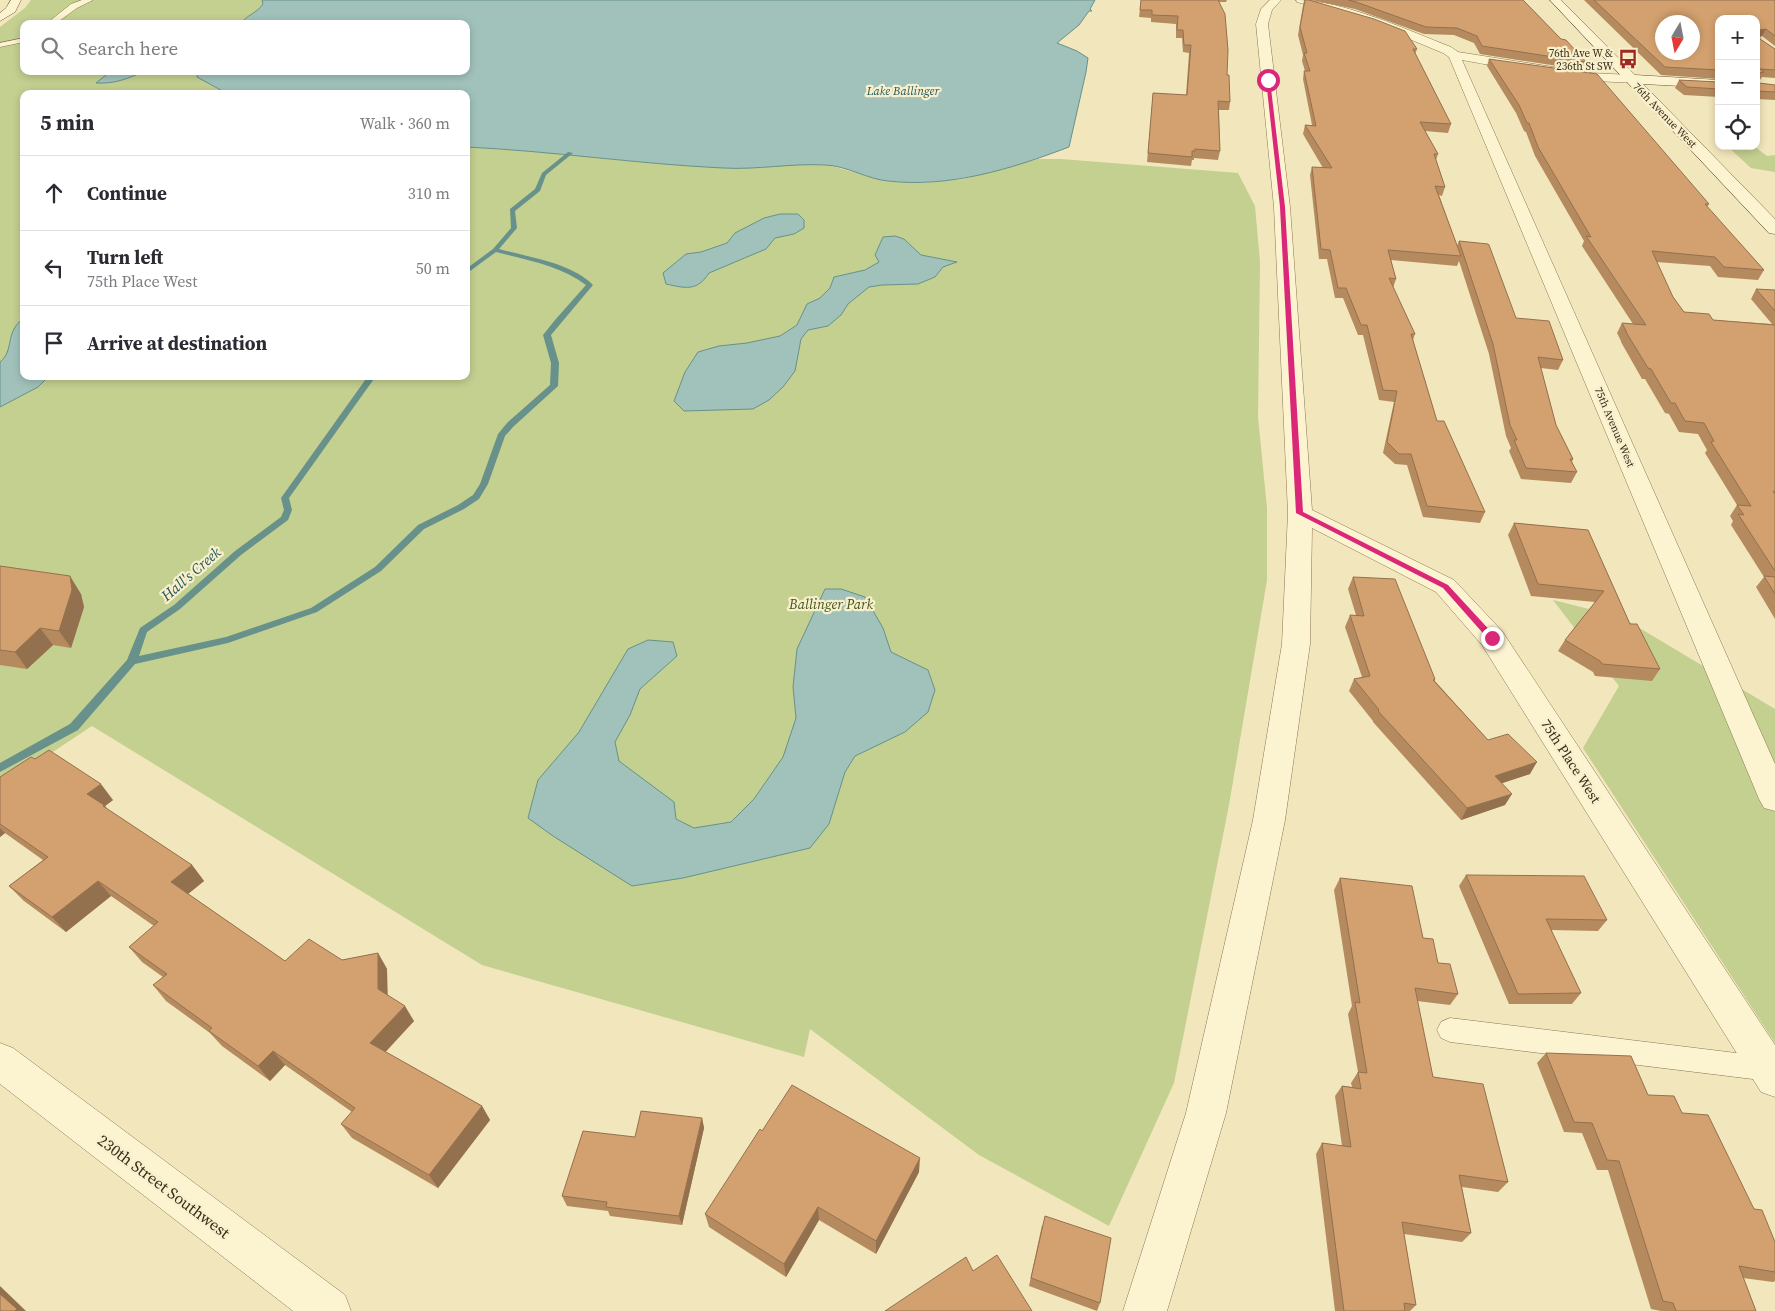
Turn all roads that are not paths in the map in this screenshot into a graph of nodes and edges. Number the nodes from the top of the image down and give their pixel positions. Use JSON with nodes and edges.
{"nodes":[{"id":1,"x":16,"y":0,"type":"edge"},
{"id":2,"x":89,"y":0,"type":"edge"},
{"id":3,"x":1276,"y":0,"type":"edge"},
{"id":4,"x":1301,"y":0,"type":"edge"},
{"id":5,"x":1556,"y":0,"type":"edge"},
{"id":6,"x":1358,"y":1,"type":"edge"},
{"id":7,"x":1346,"y":13,"type":"junction"},
{"id":8,"x":0,"y":18,"type":"edge"},
{"id":9,"x":55,"y":20,"type":"edge"},
{"id":10,"x":20,"y":41,"type":"edge"},
{"id":11,"x":0,"y":46,"type":"edge"},
{"id":12,"x":1454,"y":55,"type":"junction"},
{"id":13,"x":1630,"y":79,"type":"junction"},
{"id":14,"x":1715,"y":84,"type":"edge"},
{"id":15,"x":1775,"y":229,"type":"edge"},
{"id":16,"x":1300,"y":513,"type":"junction"},
{"id":17,"x":1775,"y":799,"type":"edge"},
{"id":18,"x":1450,"y":1030,"type":"dead end"},
{"id":19,"x":0,"y":1060,"type":"edge"},
{"id":20,"x":1772,"y":1074,"type":"edge"},
{"id":21,"x":329,"y":1311,"type":"edge"},
{"id":22,"x":1145,"y":1311,"type":"edge"}],
"edges":[{"from":1,"to":8,"type":"street"},
{"from":2,"to":9,"type":"lane"},
{"from":3,"to":16,"type":"street"},
{"from":4,"to":7,"type":"street"},
{"from":5,"to":13,"type":"street","name":"76th Avenue West"},
{"from":6,"to":7,"type":"street"},
{"from":7,"to":12,"type":"street"},
{"from":10,"to":11,"type":"lane"},
{"from":12,"to":13,"type":"street"},
{"from":12,"to":17,"type":"street","name":"75th Avenue West"},
{"from":13,"to":14,"type":"street"},
{"from":13,"to":15,"type":"street","name":"76th Avenue West"},
{"from":16,"to":20,"type":"street","name":"75th Place West"},
{"from":16,"to":22,"type":"street"},
{"from":18,"to":20,"type":"lane"},
{"from":19,"to":21,"type":"street","name":"230th Street Southwest"}]}
